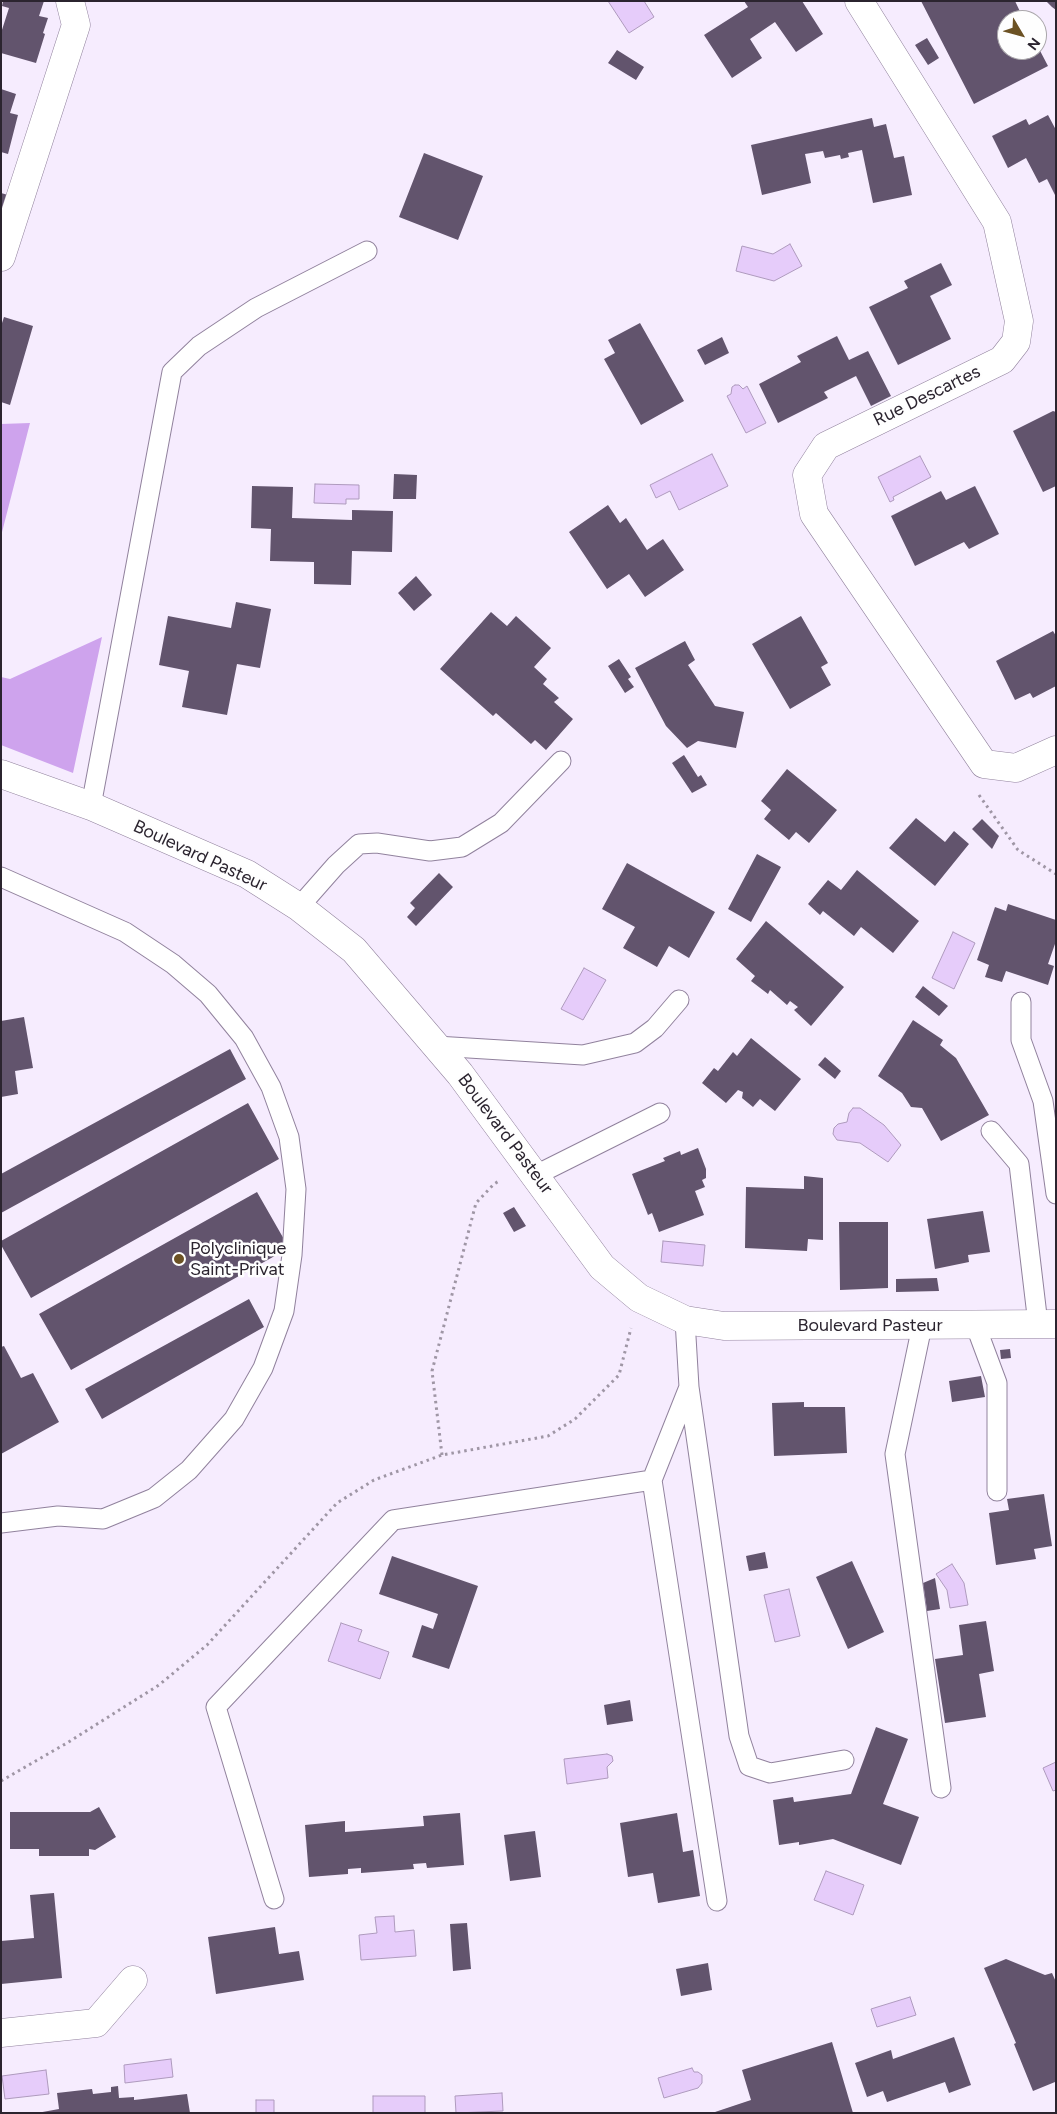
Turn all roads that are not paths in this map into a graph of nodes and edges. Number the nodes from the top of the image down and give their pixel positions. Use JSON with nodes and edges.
{"nodes":[{"id":1,"x":70,"y":1,"type":"edge"},
{"id":2,"x":859,"y":1,"type":"edge"},
{"id":3,"x":368,"y":251,"type":"dead end"},
{"id":4,"x":1,"y":257,"type":"edge"},
{"id":5,"x":1056,"y":750,"type":"edge"},
{"id":6,"x":560,"y":761,"type":"dead end"},
{"id":7,"x":1,"y":774,"type":"edge"},
{"id":8,"x":91,"y":806,"type":"junction"},
{"id":9,"x":1,"y":877,"type":"edge"},
{"id":10,"x":299,"y":907,"type":"junction"},
{"id":11,"x":679,"y":1000,"type":"dead end"},
{"id":12,"x":1022,"y":1002,"type":"dead end"},
{"id":13,"x":436,"y":1046,"type":"junction"},
{"id":14,"x":660,"y":1113,"type":"dead end"},
{"id":15,"x":991,"y":1131,"type":"dead end"},
{"id":16,"x":532,"y":1171,"type":"junction"},
{"id":17,"x":1056,"y":1194,"type":"edge"},
{"id":18,"x":685,"y":1320,"type":"junction"},
{"id":19,"x":975,"y":1324,"type":"junction"},
{"id":20,"x":1047,"y":1324,"type":"edge"},
{"id":21,"x":922,"y":1326,"type":"junction"},
{"id":22,"x":689,"y":1387,"type":"junction"},
{"id":23,"x":652,"y":1480,"type":"junction"},
{"id":24,"x":997,"y":1491,"type":"dead end"},
{"id":25,"x":1,"y":1523,"type":"edge"},
{"id":26,"x":844,"y":1760,"type":"dead end"},
{"id":27,"x":941,"y":1788,"type":"dead end"},
{"id":28,"x":274,"y":1899,"type":"dead end"},
{"id":29,"x":717,"y":1901,"type":"dead end"},
{"id":30,"x":133,"y":1980,"type":"dead end"},
{"id":31,"x":1,"y":2033,"type":"edge"}],
"edges":[{"from":1,"to":4,"type":"street"},
{"from":2,"to":5,"type":"street","name":"Rue Descartes"},
{"from":3,"to":8,"type":"lane"},
{"from":6,"to":10,"type":"lane"},
{"from":7,"to":8,"type":"street","name":"Boulevard Pasteur"},
{"from":8,"to":10,"type":"street","name":"Boulevard Pasteur"},
{"from":9,"to":25,"type":"lane"},
{"from":10,"to":13,"type":"street","name":"Boulevard Pasteur"},
{"from":11,"to":13,"type":"lane"},
{"from":12,"to":17,"type":"lane"},
{"from":13,"to":16,"type":"street","name":"Boulevard Pasteur"},
{"from":14,"to":16,"type":"lane"},
{"from":15,"to":20,"type":"lane"},
{"from":16,"to":18,"type":"street","name":"Boulevard Pasteur"},
{"from":18,"to":21,"type":"street","name":"Boulevard Pasteur"},
{"from":18,"to":22,"type":"lane"},
{"from":19,"to":20,"type":"street","name":"Boulevard Pasteur"},
{"from":19,"to":21,"type":"street","name":"Boulevard Pasteur"},
{"from":19,"to":24,"type":"lane"},
{"from":21,"to":27,"type":"lane"},
{"from":22,"to":23,"type":"lane"},
{"from":22,"to":26,"type":"lane"},
{"from":23,"to":28,"type":"lane"},
{"from":23,"to":29,"type":"lane"},
{"from":30,"to":31,"type":"street"}]}
